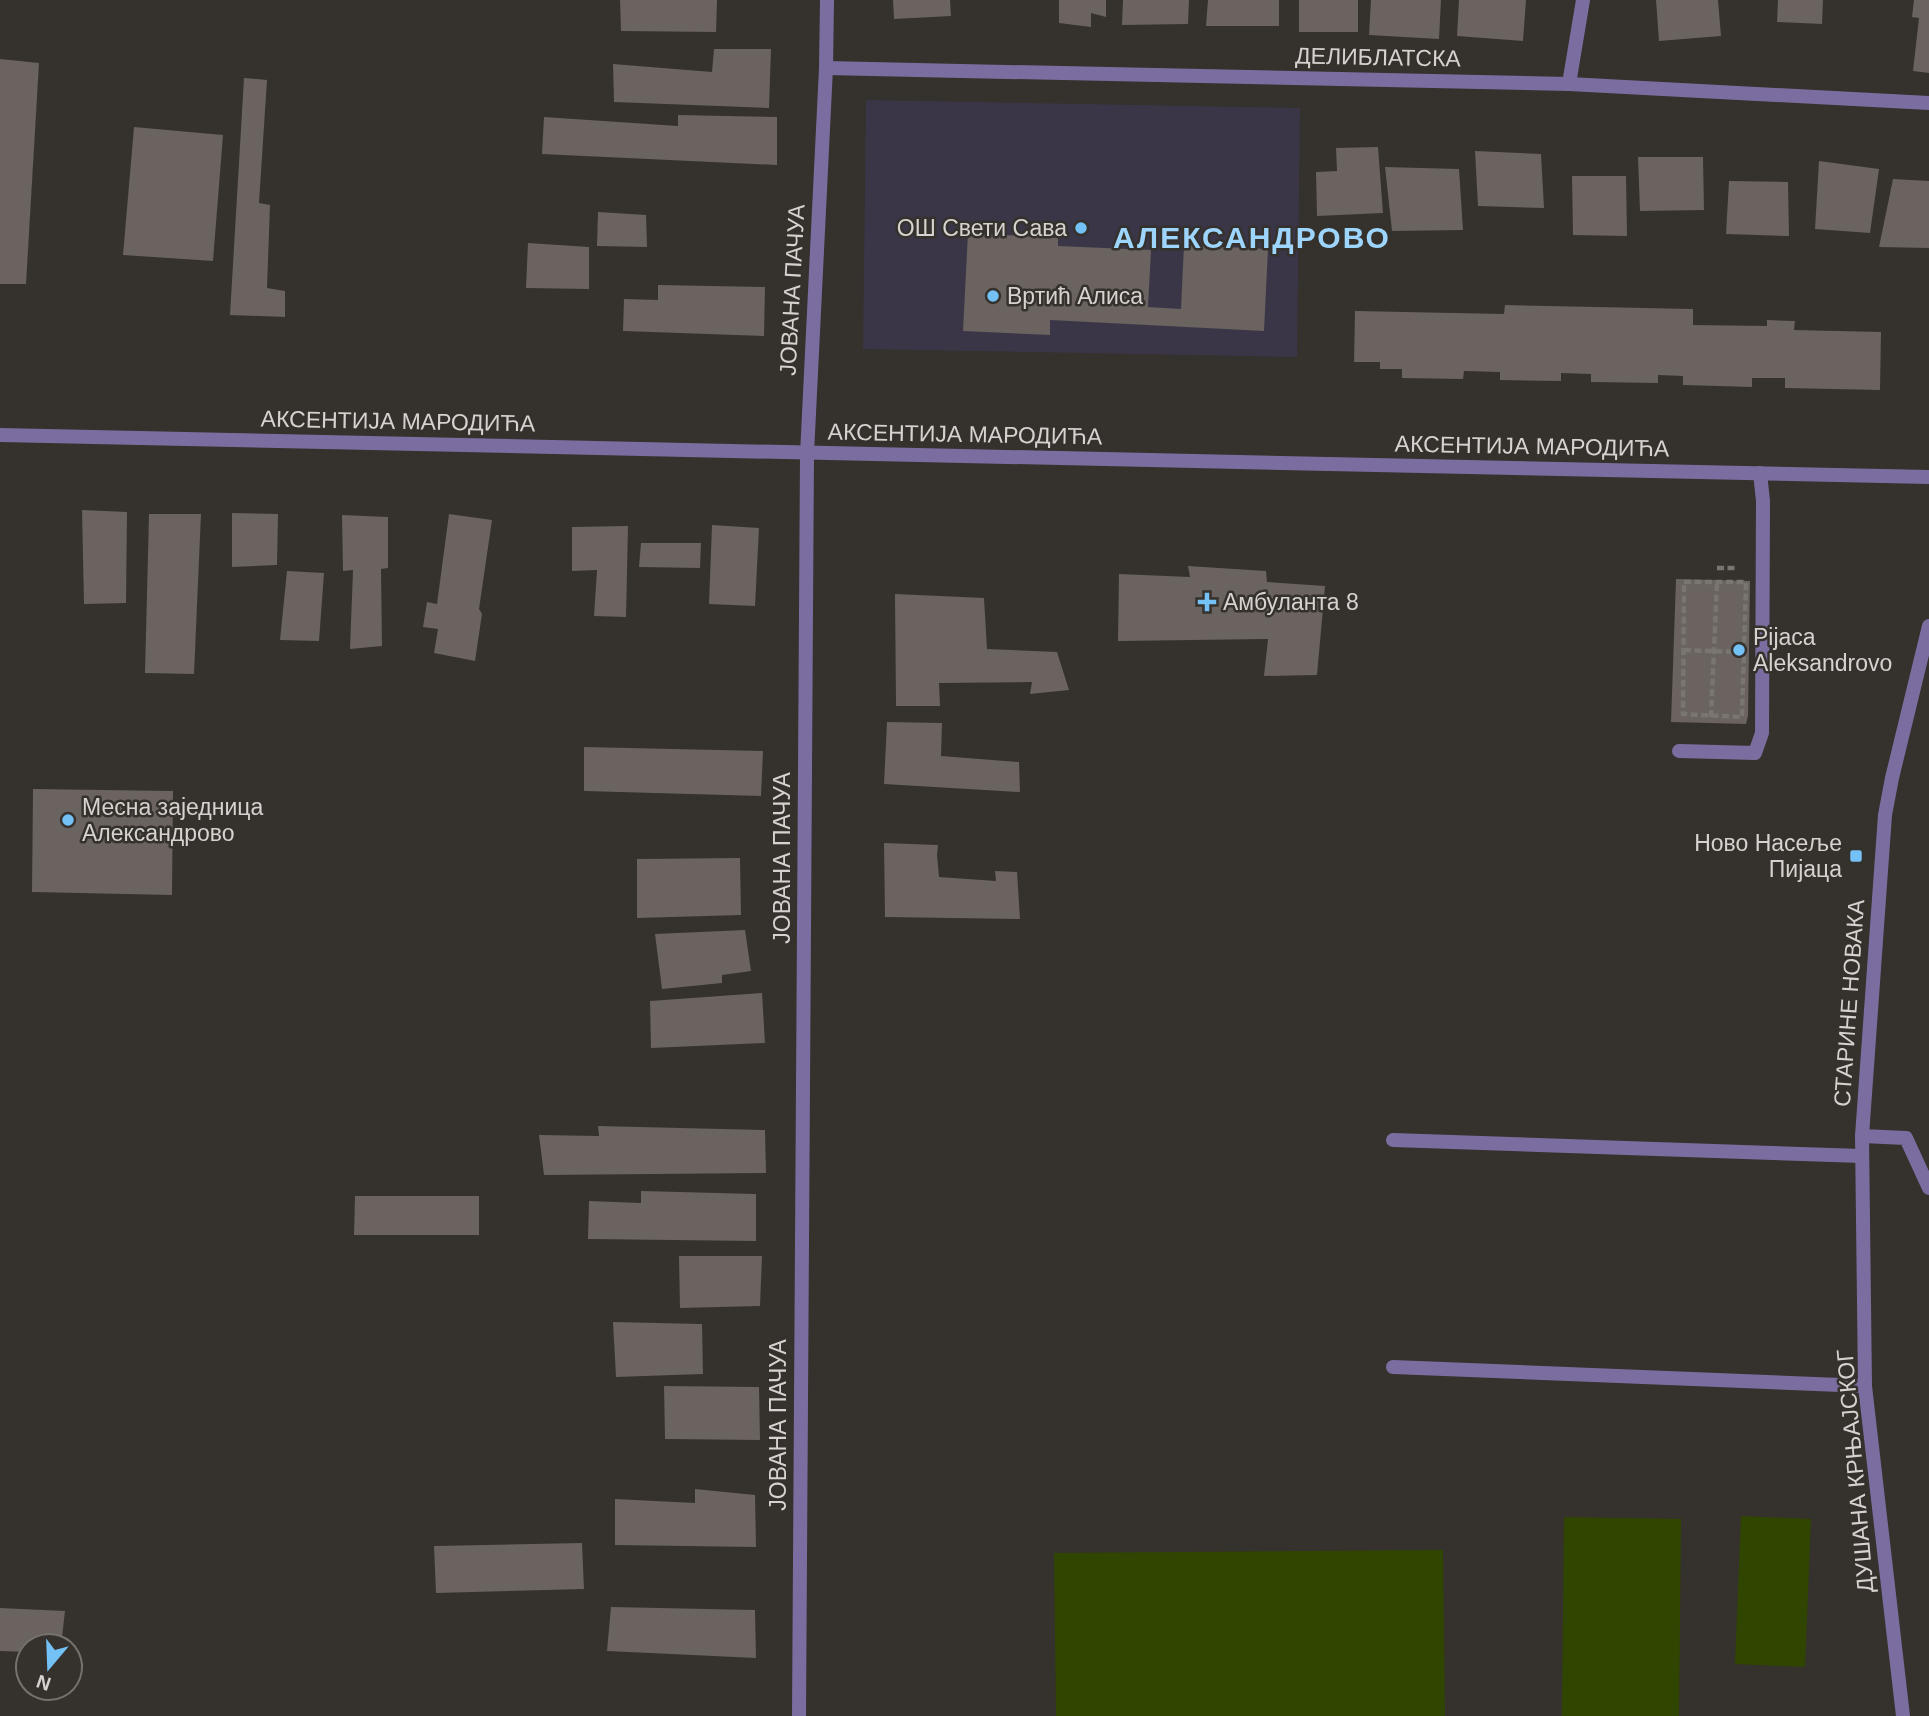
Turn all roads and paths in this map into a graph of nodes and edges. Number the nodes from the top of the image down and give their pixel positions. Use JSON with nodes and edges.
{"nodes":[{"id":1,"x":827,"y":0,"type":"edge"},
{"id":2,"x":1583,"y":0,"type":"edge"},
{"id":3,"x":826,"y":68,"type":"junction"},
{"id":4,"x":1569,"y":84,"type":"junction"},
{"id":5,"x":1929,"y":103,"type":"edge"},
{"id":6,"x":0,"y":435,"type":"edge"},
{"id":7,"x":807,"y":454,"type":"junction"},
{"id":8,"x":1760,"y":473,"type":"junction"},
{"id":9,"x":1929,"y":477,"type":"edge"},
{"id":10,"x":1929,"y":626,"type":"edge"},
{"id":11,"x":1684,"y":650,"type":"junction"},
{"id":12,"x":1714,"y":651,"type":"junction"},
{"id":13,"x":1744,"y":653,"type":"dead end"},
{"id":14,"x":1683,"y":714,"type":"dead end"},
{"id":15,"x":1711,"y":718,"type":"dead end"},
{"id":16,"x":1679,"y":751,"type":"dead end"},
{"id":17,"x":1862,"y":1136,"type":"junction"},
{"id":18,"x":1393,"y":1140,"type":"dead end"},
{"id":19,"x":1862,"y":1156,"type":"junction"},
{"id":20,"x":1929,"y":1188,"type":"edge"},
{"id":21,"x":1392,"y":1367,"type":"dead end"},
{"id":22,"x":1865,"y":1386,"type":"junction"},
{"id":23,"x":799,"y":1716,"type":"edge"},
{"id":24,"x":1903,"y":1716,"type":"edge"}],
"edges":[{"from":1,"to":3,"type":"street","name":"ЈОВАНА ПАЧУА"},
{"from":2,"to":4,"type":"street"},
{"from":3,"to":4,"type":"street","name":"ДЕЛИБЛАТСКА"},
{"from":3,"to":7,"type":"street","name":"ЈОВАНА ПАЧУА"},
{"from":4,"to":5,"type":"street","name":"ДЕЛИБЛАТСКА"},
{"from":6,"to":7,"type":"street","name":"АКСЕНТИЈА МАРОДИЋА"},
{"from":7,"to":8,"type":"street","name":"АКСЕНТИЈА МАРОДИЋА"},
{"from":7,"to":23,"type":"street","name":"ЈОВАНА ПАЧУА"},
{"from":8,"to":9,"type":"street","name":"АКСЕНТИЈА МАРОДИЋА"},
{"from":8,"to":16,"type":"street"},
{"from":10,"to":17,"type":"street","name":"СТАРИНЕ НОВАКА"},
{"from":11,"to":12,"type":"path"},
{"from":11,"to":12,"type":"path"},
{"from":11,"to":14,"type":"path"},
{"from":12,"to":13,"type":"path"},
{"from":12,"to":15,"type":"path"},
{"from":17,"to":19,"type":"street","name":"ДУШАНА КРЊАЈСКОГ"},
{"from":17,"to":20,"type":"street"},
{"from":18,"to":19,"type":"street"},
{"from":19,"to":22,"type":"street","name":"ДУШАНА КРЊАЈСКОГ"},
{"from":21,"to":22,"type":"street"},
{"from":22,"to":24,"type":"street","name":"ДУШАНА КРЊАЈСКОГ"}]}
